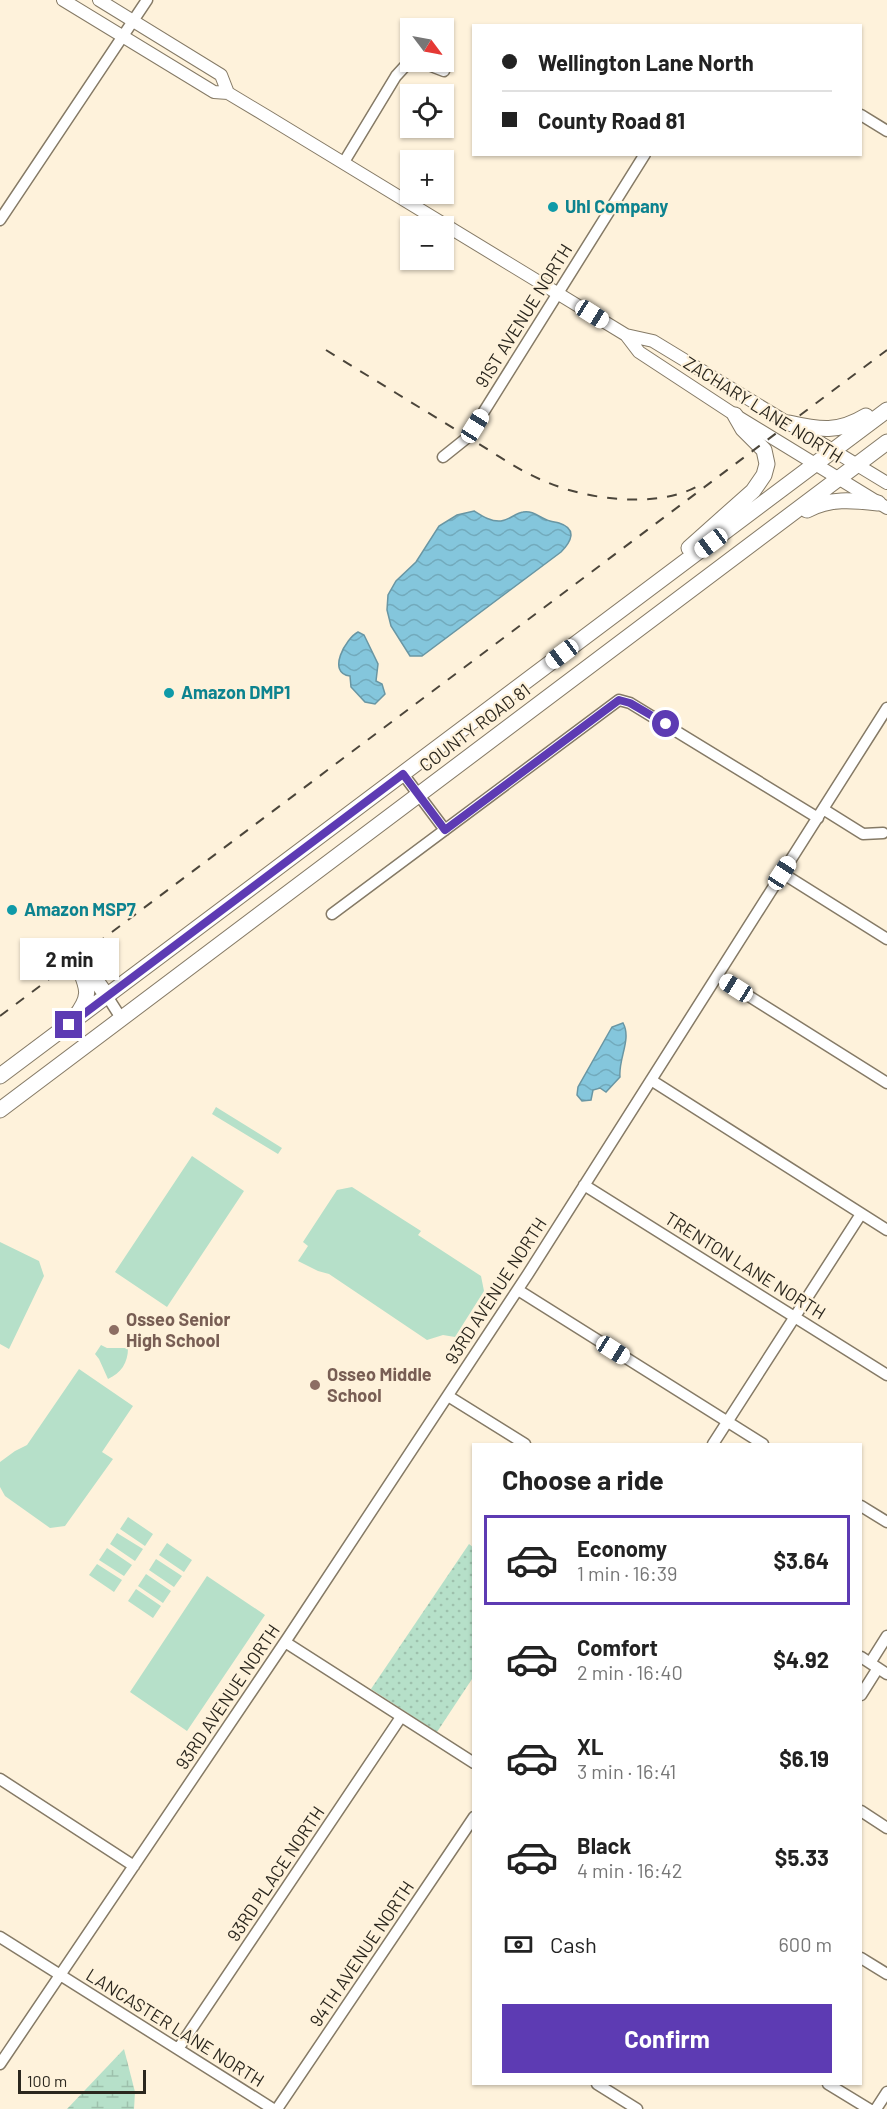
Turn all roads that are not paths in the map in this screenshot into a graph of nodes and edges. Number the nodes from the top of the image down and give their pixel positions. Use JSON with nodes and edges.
{"nodes":[{"id":1,"x":63,"y":0,"type":"edge"},
{"id":2,"x":99,"y":0,"type":"edge"},
{"id":3,"x":147,"y":0,"type":"edge"},
{"id":4,"x":133,"y":22,"type":"junction"},
{"id":5,"x":122,"y":38,"type":"junction"},
{"id":6,"x":400,"y":72,"type":"edge"},
{"id":7,"x":228,"y":93,"type":"junction"},
{"id":8,"x":862,"y":116,"type":"edge"},
{"id":9,"x":887,"y":131,"type":"edge"},
{"id":10,"x":644,"y":156,"type":"edge"},
{"id":11,"x":344,"y":162,"type":"junction"},
{"id":12,"x":0,"y":220,"type":"edge"},
{"id":13,"x":558,"y":293,"type":"junction"},
{"id":14,"x":626,"y":335,"type":"junction"},
{"id":15,"x":887,"y":404,"type":"edge"},
{"id":16,"x":887,"y":410,"type":"edge"},
{"id":17,"x":735,"y":415,"type":"junction"},
{"id":18,"x":789,"y":423,"type":"junction"},
{"id":19,"x":887,"y":441,"type":"edge"},
{"id":20,"x":833,"y":451,"type":"junction"},
{"id":21,"x":443,"y":457,"type":"dead end"},
{"id":22,"x":857,"y":464,"type":"junction"},
{"id":23,"x":814,"y":465,"type":"junction"},
{"id":24,"x":838,"y":478,"type":"junction"},
{"id":25,"x":887,"y":483,"type":"edge"},
{"id":26,"x":882,"y":506,"type":"edge"},
{"id":27,"x":724,"y":566,"type":"junction"},
{"id":28,"x":634,"y":600,"type":"junction"},
{"id":29,"x":887,"y":708,"type":"edge"},
{"id":30,"x":403,"y":774,"type":"junction"},
{"id":31,"x":418,"y":794,"type":"junction"},
{"id":32,"x":821,"y":813,"type":"junction"},
{"id":33,"x":445,"y":830,"type":"junction"},
{"id":34,"x":884,"y":833,"type":"dead end"},
{"id":35,"x":782,"y":873,"type":"junction"},
{"id":36,"x":332,"y":914,"type":"dead end"},
{"id":37,"x":887,"y":939,"type":"edge"},
{"id":38,"x":717,"y":976,"type":"junction"},
{"id":39,"x":107,"y":996,"type":"junction"},
{"id":40,"x":121,"y":1018,"type":"junction"},
{"id":41,"x":69,"y":1025,"type":"junction"},
{"id":42,"x":0,"y":1076,"type":"edge"},
{"id":43,"x":651,"y":1080,"type":"junction"},
{"id":44,"x":887,"y":1083,"type":"edge"},
{"id":45,"x":0,"y":1110,"type":"edge"},
{"id":46,"x":585,"y":1185,"type":"junction"},
{"id":47,"x":861,"y":1214,"type":"junction"},
{"id":48,"x":887,"y":1230,"type":"edge"},
{"id":49,"x":518,"y":1290,"type":"junction"},
{"id":50,"x":795,"y":1317,"type":"junction"},
{"id":51,"x":887,"y":1375,"type":"edge"},
{"id":52,"x":448,"y":1396,"type":"junction"},
{"id":53,"x":728,"y":1422,"type":"junction"},
{"id":54,"x":523,"y":1443,"type":"edge"},
{"id":55,"x":715,"y":1443,"type":"edge"},
{"id":56,"x":761,"y":1443,"type":"edge"},
{"id":57,"x":862,"y":1507,"type":"edge"},
{"id":58,"x":887,"y":1522,"type":"edge"},
{"id":59,"x":887,"y":1636,"type":"edge"},
{"id":60,"x":285,"y":1642,"type":"junction"},
{"id":61,"x":874,"y":1666,"type":"edge"},
{"id":62,"x":862,"y":1693,"type":"edge"},
{"id":63,"x":401,"y":1718,"type":"junction"},
{"id":64,"x":472,"y":1762,"type":"edge"},
{"id":65,"x":0,"y":1779,"type":"edge"},
{"id":66,"x":862,"y":1812,"type":"edge"},
{"id":67,"x":472,"y":1820,"type":"edge"},
{"id":68,"x":887,"y":1828,"type":"edge"},
{"id":69,"x":134,"y":1866,"type":"junction"},
{"id":70,"x":0,"y":1937,"type":"edge"},
{"id":71,"x":862,"y":1959,"type":"edge"},
{"id":72,"x":887,"y":1974,"type":"edge"},
{"id":73,"x":60,"y":1976,"type":"junction"},
{"id":74,"x":178,"y":2049,"type":"junction"},
{"id":75,"x":0,"y":2064,"type":"edge"},
{"id":76,"x":599,"y":2085,"type":"edge"},
{"id":77,"x":830,"y":2085,"type":"edge"},
{"id":78,"x":887,"y":2092,"type":"edge"},
{"id":79,"x":273,"y":2109,"type":"edge"},
{"id":80,"x":278,"y":2109,"type":"edge"},
{"id":81,"x":637,"y":2109,"type":"edge"},
{"id":82,"x":869,"y":2109,"type":"edge"},
{"id":83,"x":876,"y":2109,"type":"edge"}],
"edges":[{"from":1,"to":5,"type":"main road","name":"ZACHARY LANE NORTH"},
{"from":2,"to":4,"type":"main road","name":"ZACHARY LANE NORTH"},
{"from":3,"to":4,"type":"street"},
{"from":4,"to":5,"type":"street"},
{"from":4,"to":7,"type":"main road","name":"ZACHARY LANE NORTH"},
{"from":5,"to":7,"type":"main road","name":"ZACHARY LANE NORTH"},
{"from":5,"to":12,"type":"street"},
{"from":6,"to":11,"type":"street"},
{"from":7,"to":11,"type":"main road","name":"ZACHARY LANE NORTH"},
{"from":8,"to":9,"type":"street"},
{"from":10,"to":13,"type":"street","name":"91ST AVENUE NORTH"},
{"from":11,"to":13,"type":"main road","name":"ZACHARY LANE NORTH"},
{"from":13,"to":14,"type":"main road","name":"ZACHARY LANE NORTH"},
{"from":13,"to":21,"type":"street","name":"91ST AVENUE NORTH"},
{"from":14,"to":17,"type":"main road","name":"ZACHARY LANE NORTH"},
{"from":14,"to":18,"type":"main road","name":"ZACHARY LANE NORTH"},
{"from":15,"to":18,"type":"highway"},
{"from":16,"to":20,"type":"highway","name":"COUNTY ROAD 81"},
{"from":17,"to":23,"type":"main road","name":"ZACHARY LANE NORTH"},
{"from":17,"to":28,"type":"highway"},
{"from":18,"to":20,"type":"main road","name":"ZACHARY LANE NORTH"},
{"from":19,"to":22,"type":"highway","name":"COUNTY ROAD 81"},
{"from":20,"to":22,"type":"main road","name":"ZACHARY LANE NORTH"},
{"from":20,"to":23,"type":"highway","name":"COUNTY ROAD 81"},
{"from":22,"to":24,"type":"highway","name":"COUNTY ROAD 81"},
{"from":22,"to":25,"type":"main road","name":"ZACHARY LANE NORTH"},
{"from":23,"to":24,"type":"main road","name":"ZACHARY LANE NORTH"},
{"from":23,"to":28,"type":"highway","name":"COUNTY ROAD 81"},
{"from":24,"to":26,"type":"main road","name":"ZACHARY LANE NORTH"},
{"from":24,"to":27,"type":"highway","name":"COUNTY ROAD 81"},
{"from":26,"to":27,"type":"highway"},
{"from":27,"to":31,"type":"highway","name":"COUNTY ROAD 81"},
{"from":28,"to":30,"type":"highway","name":"COUNTY ROAD 81"},
{"from":29,"to":32,"type":"street","name":"93RD AVENUE NORTH"},
{"from":30,"to":31,"type":"street"},
{"from":30,"to":39,"type":"highway","name":"COUNTY ROAD 81"},
{"from":31,"to":33,"type":"street"},
{"from":31,"to":40,"type":"highway","name":"COUNTY ROAD 81"},
{"from":32,"to":33,"type":"street"},
{"from":32,"to":34,"type":"street"},
{"from":32,"to":35,"type":"street","name":"93RD AVENUE NORTH"},
{"from":33,"to":36,"type":"street"},
{"from":35,"to":37,"type":"street"},
{"from":35,"to":38,"type":"street","name":"93RD AVENUE NORTH"},
{"from":38,"to":43,"type":"street","name":"93RD AVENUE NORTH"},
{"from":38,"to":44,"type":"street"},
{"from":39,"to":40,"type":"street"},
{"from":39,"to":41,"type":"highway","name":"COUNTY ROAD 81"},
{"from":39,"to":41,"type":"highway"},
{"from":40,"to":45,"type":"highway","name":"COUNTY ROAD 81"},
{"from":41,"to":42,"type":"highway","name":"COUNTY ROAD 81"},
{"from":43,"to":46,"type":"street","name":"93RD AVENUE NORTH"},
{"from":43,"to":47,"type":"street"},
{"from":46,"to":49,"type":"street","name":"93RD AVENUE NORTH"},
{"from":46,"to":50,"type":"street","name":"TRENTON LANE NORTH"},
{"from":47,"to":48,"type":"street"},
{"from":47,"to":50,"type":"street"},
{"from":49,"to":52,"type":"street","name":"93RD AVENUE NORTH"},
{"from":49,"to":53,"type":"street"},
{"from":50,"to":51,"type":"street","name":"TRENTON LANE NORTH"},
{"from":50,"to":53,"type":"street"},
{"from":52,"to":54,"type":"street"},
{"from":52,"to":60,"type":"street","name":"93RD AVENUE NORTH"},
{"from":53,"to":55,"type":"street"},
{"from":53,"to":56,"type":"street"},
{"from":57,"to":58,"type":"street"},
{"from":59,"to":61,"type":"street"},
{"from":60,"to":63,"type":"street"},
{"from":60,"to":69,"type":"street","name":"93RD AVENUE NORTH"},
{"from":61,"to":62,"type":"street"},
{"from":63,"to":64,"type":"street"},
{"from":63,"to":74,"type":"street","name":"93RD PLACE NORTH"},
{"from":65,"to":69,"type":"street"},
{"from":66,"to":68,"type":"street"},
{"from":67,"to":80,"type":"street","name":"94TH AVENUE NORTH"},
{"from":69,"to":73,"type":"street","name":"93RD AVENUE NORTH"},
{"from":70,"to":73,"type":"street","name":"LANCASTER LANE NORTH"},
{"from":71,"to":72,"type":"street"},
{"from":73,"to":74,"type":"street","name":"LANCASTER LANE NORTH"},
{"from":73,"to":75,"type":"street","name":"93RD AVENUE NORTH"},
{"from":74,"to":79,"type":"street","name":"LANCASTER LANE NORTH"},
{"from":76,"to":81,"type":"street"},
{"from":77,"to":82,"type":"street"},
{"from":78,"to":83,"type":"street"}]}
